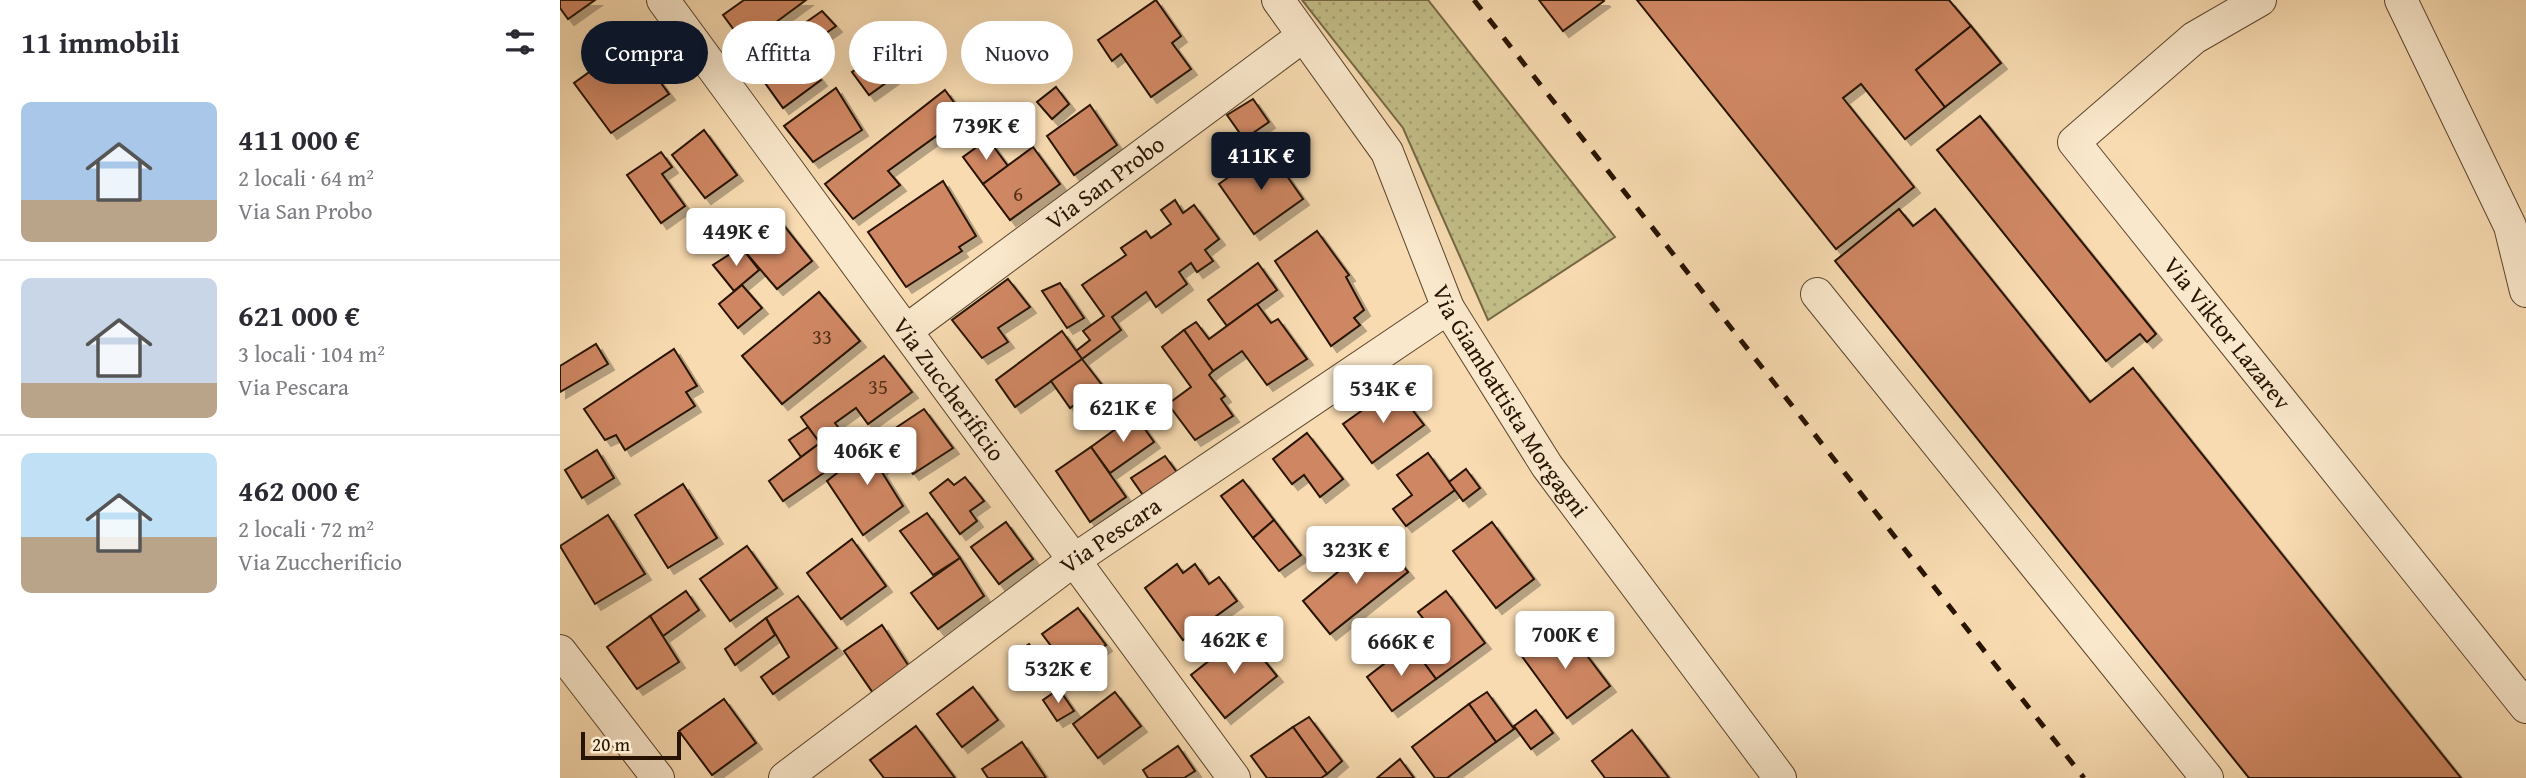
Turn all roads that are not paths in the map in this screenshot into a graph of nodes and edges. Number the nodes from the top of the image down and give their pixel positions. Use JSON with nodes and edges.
{"nodes":[{"id":1,"x":663,"y":0,"type":"edge"},
{"id":2,"x":1278,"y":0,"type":"edge"},
{"id":3,"x":2260,"y":0,"type":"edge"},
{"id":4,"x":2401,"y":0,"type":"edge"},
{"id":5,"x":1303,"y":36,"type":"junction"},
{"id":6,"x":2526,"y":291,"type":"edge"},
{"id":7,"x":1817,"y":294,"type":"dead end"},
{"id":8,"x":1448,"y":307,"type":"junction"},
{"id":9,"x":907,"y":330,"type":"junction"},
{"id":10,"x":1074,"y":560,"type":"junction"},
{"id":11,"x":560,"y":651,"type":"edge"},
{"id":12,"x":2526,"y":707,"type":"edge"},
{"id":13,"x":658,"y":778,"type":"edge"},
{"id":14,"x":785,"y":778,"type":"edge"},
{"id":15,"x":1234,"y":778,"type":"edge"},
{"id":16,"x":1780,"y":778,"type":"edge"},
{"id":17,"x":2207,"y":778,"type":"edge"}],
"edges":[{"from":1,"to":9,"type":"street","name":"Via Zuccherificio"},
{"from":2,"to":5,"type":"street","name":"Via Giambattista Morgagni"},
{"from":3,"to":12,"type":"street","name":"Via Viktor Lazarev"},
{"from":4,"to":6,"type":"street"},
{"from":5,"to":8,"type":"street","name":"Via Giambattista Morgagni"},
{"from":5,"to":9,"type":"street","name":"Via San Probo"},
{"from":7,"to":17,"type":"street"},
{"from":8,"to":10,"type":"street","name":"Via Pescara"},
{"from":8,"to":16,"type":"street","name":"Via Giambattista Morgagni"},
{"from":9,"to":10,"type":"street","name":"Via Zuccherificio"},
{"from":10,"to":14,"type":"street","name":"Via Pescara"},
{"from":10,"to":15,"type":"street","name":"Via Zuccherificio"},
{"from":11,"to":13,"type":"street"}]}
